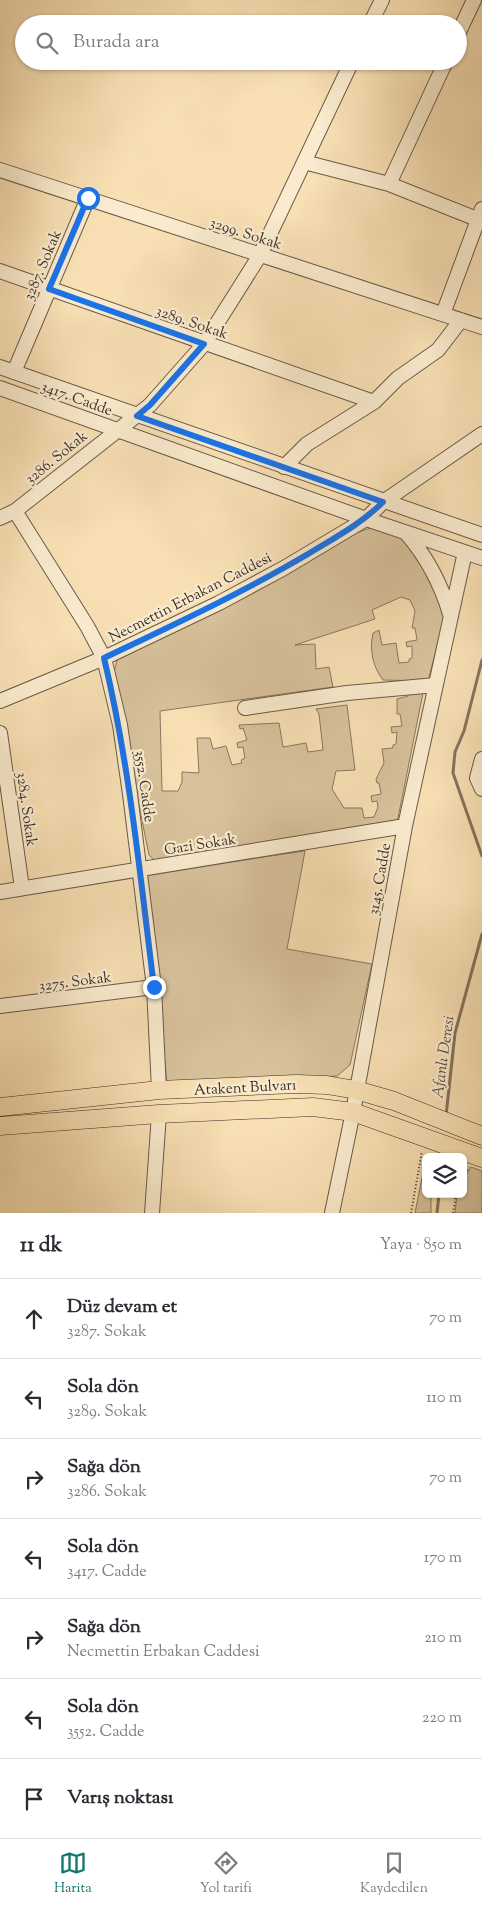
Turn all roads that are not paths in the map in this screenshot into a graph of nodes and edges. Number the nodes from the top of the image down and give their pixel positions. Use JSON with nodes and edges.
{"nodes":[{"id":1,"x":382,"y":0,"type":"edge"},
{"id":2,"x":474,"y":0,"type":"edge"},
{"id":3,"x":374,"y":15,"type":"edge"},
{"id":4,"x":467,"y":15,"type":"edge"},
{"id":5,"x":348,"y":70,"type":"edge"},
{"id":6,"x":442,"y":70,"type":"edge"},
{"id":7,"x":304,"y":162,"type":"junction"},
{"id":8,"x":0,"y":170,"type":"edge"},
{"id":9,"x":389,"y":184,"type":"junction"},
{"id":10,"x":88,"y":198,"type":"junction"},
{"id":11,"x":480,"y":216,"type":"edge"},
{"id":12,"x":260,"y":254,"type":"junction"},
{"id":13,"x":0,"y":271,"type":"edge"},
{"id":14,"x":49,"y":289,"type":"junction"},
{"id":15,"x":443,"y":314,"type":"junction"},
{"id":16,"x":461,"y":320,"type":"junction"},
{"id":17,"x":482,"y":327,"type":"edge"},
{"id":18,"x":204,"y":344,"type":"junction"},
{"id":19,"x":0,"y":368,"type":"edge"},
{"id":20,"x":14,"y":372,"type":"junction"},
{"id":21,"x":0,"y":388,"type":"edge"},
{"id":22,"x":374,"y":402,"type":"junction"},
{"id":23,"x":137,"y":416,"type":"junction"},
{"id":24,"x":118,"y":430,"type":"junction"},
{"id":25,"x":482,"y":434,"type":"edge"},
{"id":26,"x":284,"y":467,"type":"junction"},
{"id":27,"x":383,"y":502,"type":"junction"},
{"id":28,"x":15,"y":511,"type":"junction"},
{"id":29,"x":0,"y":518,"type":"edge"},
{"id":30,"x":366,"y":519,"type":"junction"},
{"id":31,"x":406,"y":532,"type":"junction"},
{"id":32,"x":482,"y":535,"type":"edge"},
{"id":33,"x":465,"y":552,"type":"junction"},
{"id":34,"x":482,"y":558,"type":"edge"},
{"id":35,"x":451,"y":616,"type":"junction"},
{"id":36,"x":104,"y":658,"type":"junction"},
{"id":37,"x":436,"y":685,"type":"junction"},
{"id":38,"x":0,"y":701,"type":"edge"},
{"id":39,"x":245,"y":708,"type":"dead end"},
{"id":40,"x":0,"y":734,"type":"edge"},
{"id":41,"x":482,"y":759,"type":"edge"},
{"id":42,"x":482,"y":789,"type":"edge"},
{"id":43,"x":405,"y":826,"type":"junction"},
{"id":44,"x":139,"y":870,"type":"junction"},
{"id":45,"x":22,"y":888,"type":"junction"},
{"id":46,"x":0,"y":892,"type":"edge"},
{"id":47,"x":154,"y":987,"type":"junction"},
{"id":48,"x":0,"y":1006,"type":"edge"},
{"id":49,"x":159,"y":1090,"type":"junction"},
{"id":50,"x":356,"y":1090,"type":"junction"},
{"id":51,"x":0,"y":1107,"type":"edge"},
{"id":52,"x":353,"y":1112,"type":"junction"},
{"id":53,"x":159,"y":1114,"type":"junction"},
{"id":54,"x":0,"y":1126,"type":"edge"},
{"id":55,"x":482,"y":1136,"type":"edge"},
{"id":56,"x":482,"y":1158,"type":"edge"},
{"id":57,"x":152,"y":1213,"type":"edge"},
{"id":58,"x":332,"y":1213,"type":"edge"}],
"edges":[{"from":1,"to":3,"type":"street"},
{"from":2,"to":4,"type":"street"},
{"from":5,"to":7,"type":"street","name":"3286. Sokak"},
{"from":6,"to":9,"type":"street"},
{"from":7,"to":9,"type":"street"},
{"from":7,"to":12,"type":"street","name":"3286. Sokak"},
{"from":8,"to":10,"type":"street","name":"3299. Sokak"},
{"from":9,"to":11,"type":"street"},
{"from":10,"to":12,"type":"street","name":"3299. Sokak"},
{"from":10,"to":14,"type":"street","name":"3287. Sokak"},
{"from":11,"to":15,"type":"street"},
{"from":12,"to":15,"type":"street","name":"3299. Sokak"},
{"from":12,"to":18,"type":"street","name":"3286. Sokak"},
{"from":13,"to":14,"type":"street","name":"3289. Sokak"},
{"from":14,"to":18,"type":"street","name":"3289. Sokak"},
{"from":14,"to":20,"type":"street","name":"3287. Sokak"},
{"from":15,"to":16,"type":"street","name":"3299. Sokak"},
{"from":16,"to":17,"type":"street","name":"3299. Sokak"},
{"from":16,"to":22,"type":"street"},
{"from":18,"to":22,"type":"street","name":"3289. Sokak"},
{"from":18,"to":23,"type":"street","name":"3286. Sokak"},
{"from":19,"to":20,"type":"street","name":"3417. Cadde"},
{"from":20,"to":23,"type":"street","name":"3417. Cadde"},
{"from":21,"to":24,"type":"street","name":"3417. Cadde"},
{"from":22,"to":26,"type":"street"},
{"from":23,"to":24,"type":"street","name":"3286. Sokak"},
{"from":23,"to":26,"type":"street","name":"3417. Cadde"},
{"from":24,"to":28,"type":"street","name":"3286. Sokak"},
{"from":24,"to":30,"type":"street","name":"3417. Cadde"},
{"from":25,"to":27,"type":"street","name":"Necmettin Erbakan Caddesi"},
{"from":26,"to":27,"type":"street","name":"3417. Cadde"},
{"from":27,"to":30,"type":"street","name":"Necmettin Erbakan Caddesi"},
{"from":27,"to":32,"type":"street","name":"3417. Cadde"},
{"from":28,"to":29,"type":"street","name":"3286. Sokak"},
{"from":28,"to":36,"type":"street","name":"3552. Cadde"},
{"from":30,"to":31,"type":"street","name":"3417. Cadde"},
{"from":30,"to":36,"type":"street","name":"Necmettin Erbakan Caddesi"},
{"from":31,"to":33,"type":"street","name":"3417. Cadde"},
{"from":31,"to":35,"type":"street"},
{"from":33,"to":34,"type":"street","name":"3417. Cadde"},
{"from":33,"to":35,"type":"street","name":"3145. Cadde"},
{"from":35,"to":37,"type":"street","name":"3145. Cadde"},
{"from":36,"to":38,"type":"street","name":"Necmettin Erbakan Caddesi"},
{"from":36,"to":44,"type":"street","name":"3552. Cadde"},
{"from":37,"to":39,"type":"street"},
{"from":37,"to":43,"type":"street","name":"3145. Cadde"},
{"from":40,"to":45,"type":"street","name":"3284. Sokak"},
{"from":41,"to":42,"type":"street"},
{"from":43,"to":44,"type":"street","name":"Gazi Sokak"},
{"from":43,"to":50,"type":"street","name":"3145. Cadde"},
{"from":44,"to":45,"type":"street","name":"Gazi Sokak"},
{"from":44,"to":47,"type":"street","name":"3552. Cadde"},
{"from":45,"to":46,"type":"street","name":"Gazi Sokak"},
{"from":47,"to":48,"type":"street","name":"3275. Sokak"},
{"from":47,"to":49,"type":"street","name":"3552. Cadde"},
{"from":49,"to":50,"type":"main road","name":"Atakent Bulvarı"},
{"from":49,"to":51,"type":"main road","name":"Atakent Bulvarı"},
{"from":50,"to":52,"type":"street","name":"3145. Cadde"},
{"from":50,"to":55,"type":"main road","name":"Atakent Bulvarı"},
{"from":52,"to":53,"type":"main road","name":"Atakent Bulvarı"},
{"from":52,"to":56,"type":"main road","name":"Atakent Bulvarı"},
{"from":52,"to":58,"type":"street","name":"3145. Cadde"},
{"from":53,"to":54,"type":"main road","name":"Atakent Bulvarı"},
{"from":53,"to":57,"type":"street"}]}
